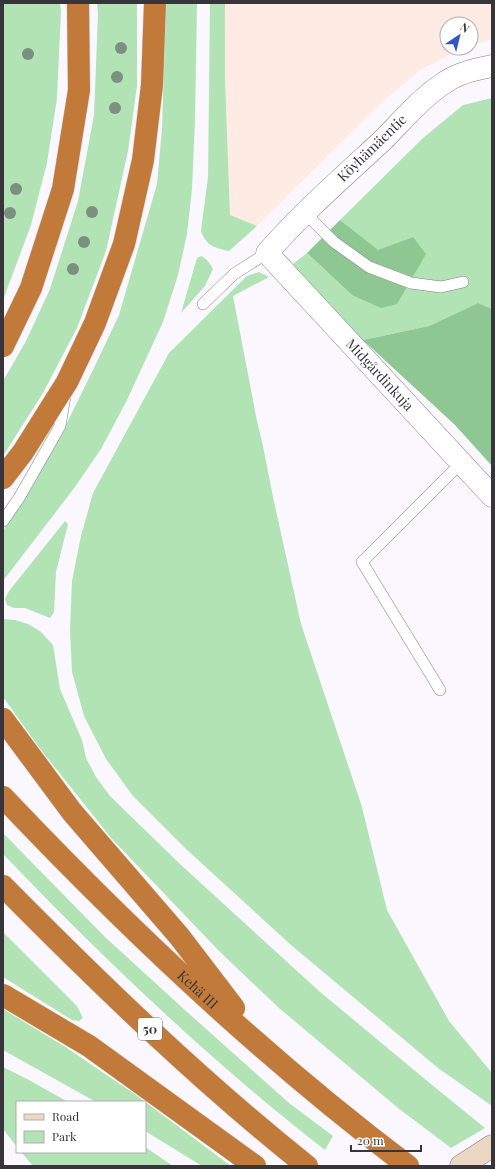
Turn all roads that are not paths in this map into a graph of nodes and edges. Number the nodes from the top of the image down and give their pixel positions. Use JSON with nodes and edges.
{"nodes":[{"id":1,"x":78,"y":3,"type":"edge"},
{"id":2,"x":155,"y":3,"type":"edge"},
{"id":3,"x":492,"y":66,"type":"edge"},
{"id":4,"x":305,"y":213,"type":"junction"},
{"id":5,"x":267,"y":253,"type":"junction"},
{"id":6,"x":462,"y":282,"type":"dead end"},
{"id":7,"x":203,"y":304,"type":"dead end"},
{"id":8,"x":3,"y":346,"type":"edge"},
{"id":9,"x":67,"y":382,"type":"junction"},
{"id":10,"x":461,"y":463,"type":"junction"},
{"id":11,"x":3,"y":478,"type":"edge"},
{"id":12,"x":492,"y":496,"type":"edge"},
{"id":13,"x":3,"y":521,"type":"edge"},
{"id":14,"x":440,"y":690,"type":"dead end"},
{"id":15,"x":3,"y":719,"type":"edge"},
{"id":16,"x":3,"y":797,"type":"edge"},
{"id":17,"x":3,"y":886,"type":"edge"},
{"id":18,"x":3,"y":994,"type":"edge"},
{"id":19,"x":270,"y":1055,"type":"junction"},
{"id":20,"x":492,"y":1146,"type":"edge"},
{"id":21,"x":306,"y":1165,"type":"edge"},
{"id":22,"x":255,"y":1166,"type":"edge"},
{"id":23,"x":408,"y":1166,"type":"edge"},
{"id":24,"x":461,"y":1166,"type":"edge"}],
"edges":[{"from":1,"to":8,"type":"highway"},
{"from":2,"to":9,"type":"highway"},
{"from":3,"to":4,"type":"street","name":"Köyhämäentie"},
{"from":4,"to":5,"type":"street","name":"Köyhämäentie"},
{"from":4,"to":6,"type":"lane"},
{"from":5,"to":7,"type":"lane"},
{"from":5,"to":10,"type":"street","name":"Midgårdinkuja"},
{"from":9,"to":11,"type":"highway"},
{"from":9,"to":13,"type":"lane"},
{"from":10,"to":12,"type":"street","name":"Midgårdinkuja"},
{"from":10,"to":14,"type":"lane"},
{"from":15,"to":19,"type":"highway"},
{"from":16,"to":19,"type":"highway","name":"Kehä III"},
{"from":17,"to":21,"type":"highway","number":"50"},
{"from":18,"to":22,"type":"highway"},
{"from":19,"to":23,"type":"highway","name":"Kehä III"},
{"from":20,"to":24,"type":"street"}]}
